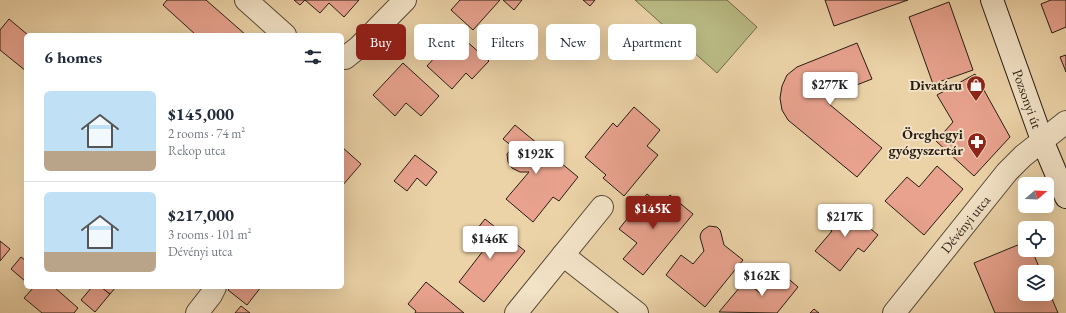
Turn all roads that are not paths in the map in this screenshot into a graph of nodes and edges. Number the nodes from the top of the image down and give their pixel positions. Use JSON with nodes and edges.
{"nodes":[{"id":1,"x":246,"y":0,"type":"edge"},
{"id":2,"x":405,"y":0,"type":"edge"},
{"id":3,"x":992,"y":0,"type":"edge"},
{"id":4,"x":282,"y":33,"type":"edge"},
{"id":5,"x":344,"y":58,"type":"edge"},
{"id":6,"x":1066,"y":122,"type":"edge"},
{"id":7,"x":1042,"y":140,"type":"junction"},
{"id":8,"x":1066,"y":197,"type":"edge"},
{"id":9,"x":602,"y":207,"type":"dead end"},
{"id":10,"x":563,"y":255,"type":"junction"},
{"id":11,"x":214,"y":289,"type":"edge"},
{"id":12,"x":197,"y":313,"type":"edge"},
{"id":13,"x":516,"y":313,"type":"edge"},
{"id":14,"x":637,"y":313,"type":"edge"},
{"id":15,"x":894,"y":313,"type":"edge"}],
"edges":[{"from":1,"to":4,"type":"street"},
{"from":2,"to":5,"type":"street"},
{"from":3,"to":7,"type":"street","name":"Pozsonyi út"},
{"from":6,"to":7,"type":"street","name":"Dévényi utca"},
{"from":7,"to":8,"type":"street","name":"Pozsonyi út"},
{"from":7,"to":15,"type":"street","name":"Dévényi utca"},
{"from":9,"to":10,"type":"street"},
{"from":10,"to":13,"type":"street"},
{"from":10,"to":14,"type":"street"},
{"from":11,"to":12,"type":"street"}]}
